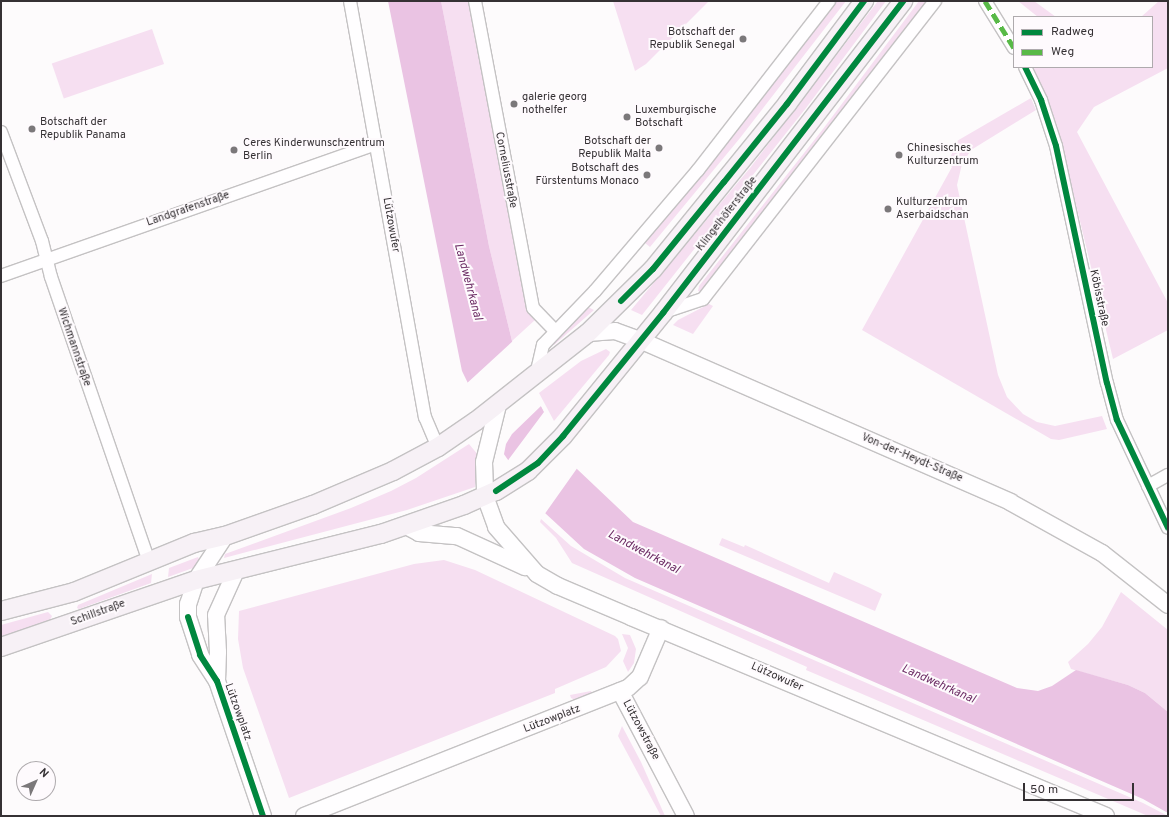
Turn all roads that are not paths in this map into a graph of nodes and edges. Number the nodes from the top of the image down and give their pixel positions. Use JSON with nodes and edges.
{"nodes":[{"id":1,"x":350,"y":1,"type":"edge"},
{"id":2,"x":475,"y":1,"type":"edge"},
{"id":3,"x":829,"y":1,"type":"edge"},
{"id":4,"x":864,"y":1,"type":"edge"},
{"id":5,"x":903,"y":1,"type":"edge"},
{"id":6,"x":935,"y":1,"type":"edge"},
{"id":7,"x":985,"y":1,"type":"edge"},
{"id":8,"x":1013,"y":46,"type":"edge"},
{"id":9,"x":1025,"y":68,"type":"edge"},
{"id":10,"x":1,"y":132,"type":"edge"},
{"id":11,"x":376,"y":144,"type":"junction"},
{"id":12,"x":47,"y":259,"type":"junction"},
{"id":13,"x":1,"y":276,"type":"edge"},
{"id":14,"x":663,"y":313,"type":"junction"},
{"id":15,"x":555,"y":331,"type":"junction"},
{"id":16,"x":588,"y":333,"type":"junction"},
{"id":17,"x":640,"y":340,"type":"junction"},
{"id":18,"x":534,"y":377,"type":"junction"},
{"id":19,"x":498,"y":405,"type":"junction"},
{"id":20,"x":438,"y":447,"type":"junction"},
{"id":21,"x":1168,"y":475,"type":"edge"},
{"id":22,"x":1148,"y":486,"type":"junction"},
{"id":23,"x":485,"y":496,"type":"junction"},
{"id":24,"x":406,"y":526,"type":"junction"},
{"id":25,"x":1168,"y":528,"type":"edge"},
{"id":26,"x":225,"y":536,"type":"junction"},
{"id":27,"x":149,"y":561,"type":"junction"},
{"id":28,"x":236,"y":571,"type":"junction"},
{"id":29,"x":537,"y":574,"type":"junction"},
{"id":30,"x":196,"y":580,"type":"junction"},
{"id":31,"x":1168,"y":605,"type":"edge"},
{"id":32,"x":1,"y":611,"type":"edge"},
{"id":33,"x":661,"y":628,"type":"junction"},
{"id":34,"x":1,"y":648,"type":"edge"},
{"id":35,"x":217,"y":681,"type":"junction"},
{"id":36,"x":620,"y":691,"type":"junction"},
{"id":37,"x":263,"y":816,"type":"edge"},
{"id":38,"x":304,"y":816,"type":"edge"},
{"id":39,"x":686,"y":816,"type":"edge"},
{"id":40,"x":1106,"y":816,"type":"edge"}],
"edges":[{"from":1,"to":11,"type":"street","name":"Lützowufer"},
{"from":2,"to":15,"type":"street","name":"Corneliusstraße"},
{"from":3,"to":15,"type":"street"},
{"from":4,"to":16,"type":"main road","name":"Klingelhöferstraße"},
{"from":5,"to":14,"type":"main road","name":"Klingelhöferstraße"},
{"from":6,"to":14,"type":"street"},
{"from":7,"to":8,"type":"street"},
{"from":9,"to":22,"type":"street","name":"Köbisstraße"},
{"from":10,"to":12,"type":"street","name":"Wichmannstraße"},
{"from":11,"to":12,"type":"street","name":"Landgrafenstraße"},
{"from":11,"to":20,"type":"street","name":"Lützowufer"},
{"from":12,"to":13,"type":"street","name":"Landgrafenstraße"},
{"from":12,"to":27,"type":"street","name":"Wichmannstraße"},
{"from":14,"to":17,"type":"main road","name":"Klingelhöferstraße"},
{"from":15,"to":18,"type":"street"},
{"from":16,"to":17,"type":"main road"},
{"from":16,"to":18,"type":"main road","name":"Klingelhöferstraße"},
{"from":17,"to":23,"type":"main road","name":"Klingelhöferstraße"},
{"from":17,"to":31,"type":"main road","name":"Von-der-Heydt-Straße"},
{"from":18,"to":19,"type":"main road","name":"Klingelhöferstraße"},
{"from":19,"to":20,"type":"main road","name":"Klingelhöferstraße"},
{"from":19,"to":23,"type":"main road","name":"Lützowufer"},
{"from":20,"to":26,"type":"main road"},
{"from":21,"to":22,"type":"street"},
{"from":22,"to":25,"type":"street","name":"Köbisstraße"},
{"from":23,"to":24,"type":"main road"},
{"from":23,"to":29,"type":"main road","name":"Lützowufer"},
{"from":24,"to":28,"type":"main road"},
{"from":24,"to":29,"type":"main road"},
{"from":26,"to":27,"type":"main road"},
{"from":26,"to":30,"type":"main road","name":"Lützowplatz"},
{"from":27,"to":32,"type":"main road"},
{"from":28,"to":30,"type":"main road"},
{"from":28,"to":35,"type":"main road","name":"Lützowplatz"},
{"from":29,"to":33,"type":"main road","name":"Lützowufer"},
{"from":30,"to":34,"type":"main road","name":"Schillstraße"},
{"from":30,"to":35,"type":"main road","name":"Lützowplatz"},
{"from":33,"to":36,"type":"main road","name":"Lützowstraße"},
{"from":33,"to":40,"type":"main road","name":"Lützowufer"},
{"from":35,"to":37,"type":"main road","name":"Lützowplatz"},
{"from":36,"to":38,"type":"main road","name":"Lützowplatz"},
{"from":36,"to":39,"type":"main road","name":"Lützowstraße"}]}
